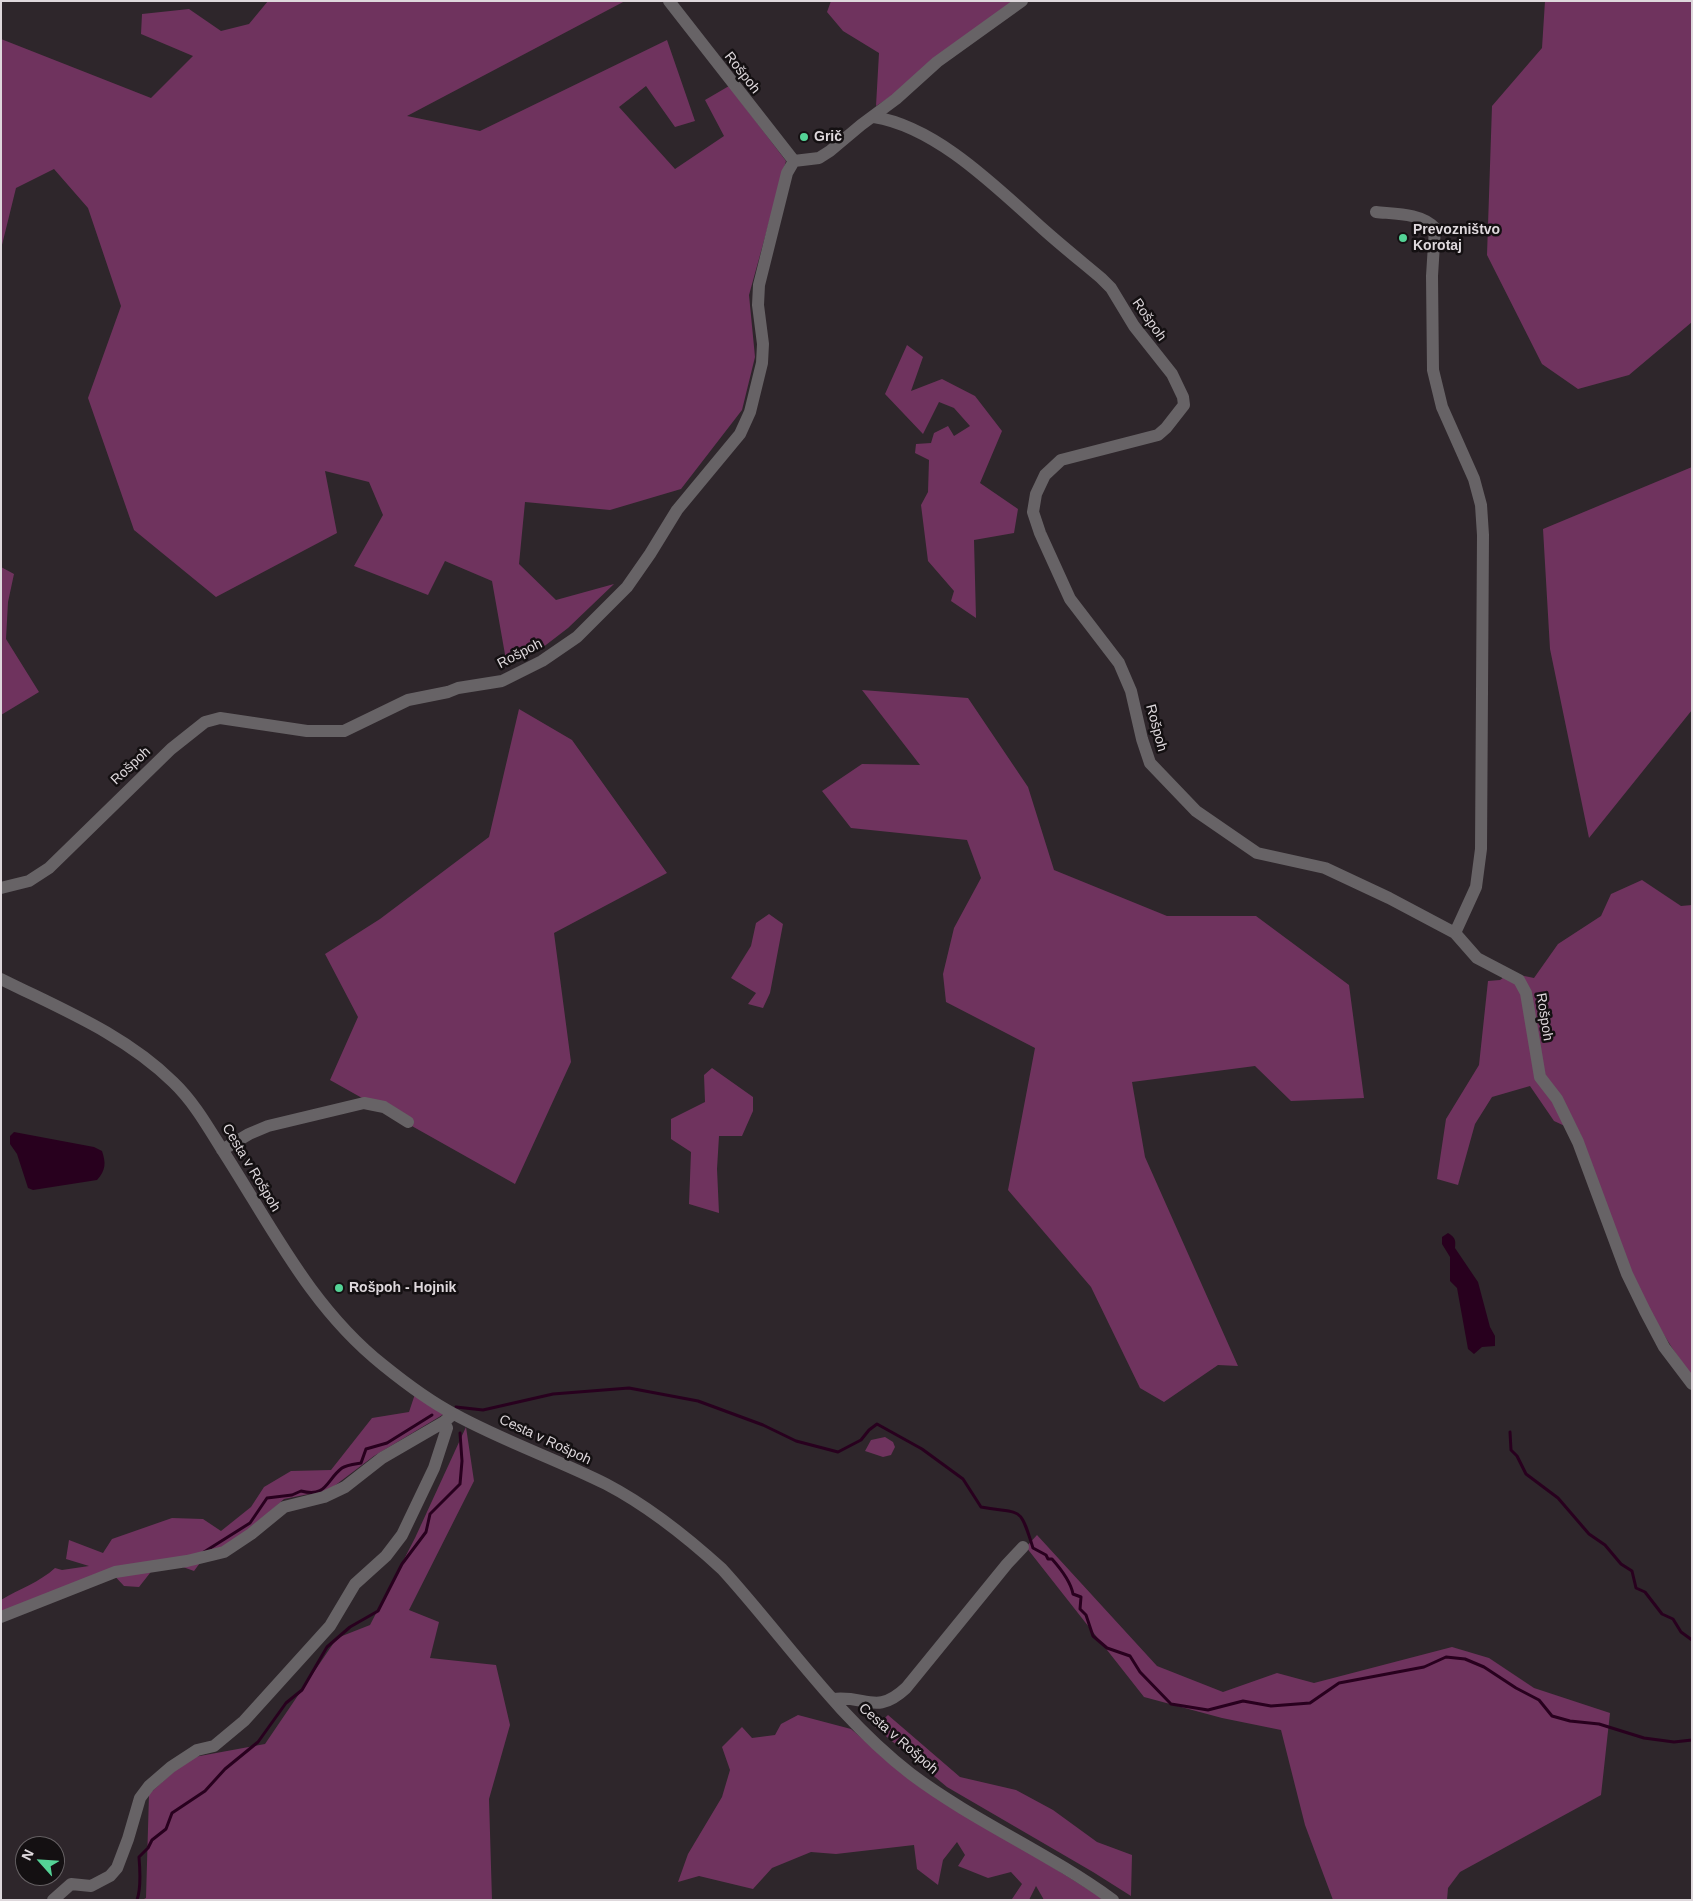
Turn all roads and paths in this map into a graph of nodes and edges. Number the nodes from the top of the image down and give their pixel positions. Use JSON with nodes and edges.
{"nodes":[{"id":1,"x":669,"y":1,"type":"edge"},
{"id":2,"x":1022,"y":1,"type":"edge"},
{"id":3,"x":874,"y":117,"type":"junction"},
{"id":4,"x":794,"y":161,"type":"junction"},
{"id":5,"x":1376,"y":212,"type":"dead end"},
{"id":6,"x":1,"y":888,"type":"edge"},
{"id":7,"x":1455,"y":933,"type":"junction"},
{"id":8,"x":1,"y":979,"type":"edge"},
{"id":9,"x":408,"y":1122,"type":"dead end"},
{"id":10,"x":222,"y":1150,"type":"junction"},
{"id":11,"x":1692,"y":1384,"type":"edge"},
{"id":12,"x":448,"y":1418,"type":"junction"},
{"id":13,"x":1023,"y":1547,"type":"dead end"},
{"id":14,"x":1,"y":1617,"type":"edge"},
{"id":15,"x":833,"y":1699,"type":"junction"},
{"id":16,"x":53,"y":1900,"type":"edge"},
{"id":17,"x":1113,"y":1900,"type":"edge"}],
"edges":[{"from":1,"to":4,"type":"street","name":"Rošpoh"},
{"from":2,"to":3,"type":"street"},
{"from":3,"to":4,"type":"street"},
{"from":3,"to":7,"type":"street","name":"Rošpoh"},
{"from":4,"to":6,"type":"street","name":"Rošpoh"},
{"from":5,"to":7,"type":"street"},
{"from":7,"to":11,"type":"street","name":"Rošpoh"},
{"from":8,"to":10,"type":"street","name":"Cesta v Rošpoh"},
{"from":9,"to":10,"type":"street"},
{"from":10,"to":12,"type":"street","name":"Cesta v Rošpoh"},
{"from":12,"to":14,"type":"street"},
{"from":12,"to":15,"type":"street","name":"Cesta v Rošpoh"},
{"from":12,"to":16,"type":"street"},
{"from":13,"to":15,"type":"street"},
{"from":15,"to":17,"type":"street","name":"Cesta v Rošpoh"}]}
